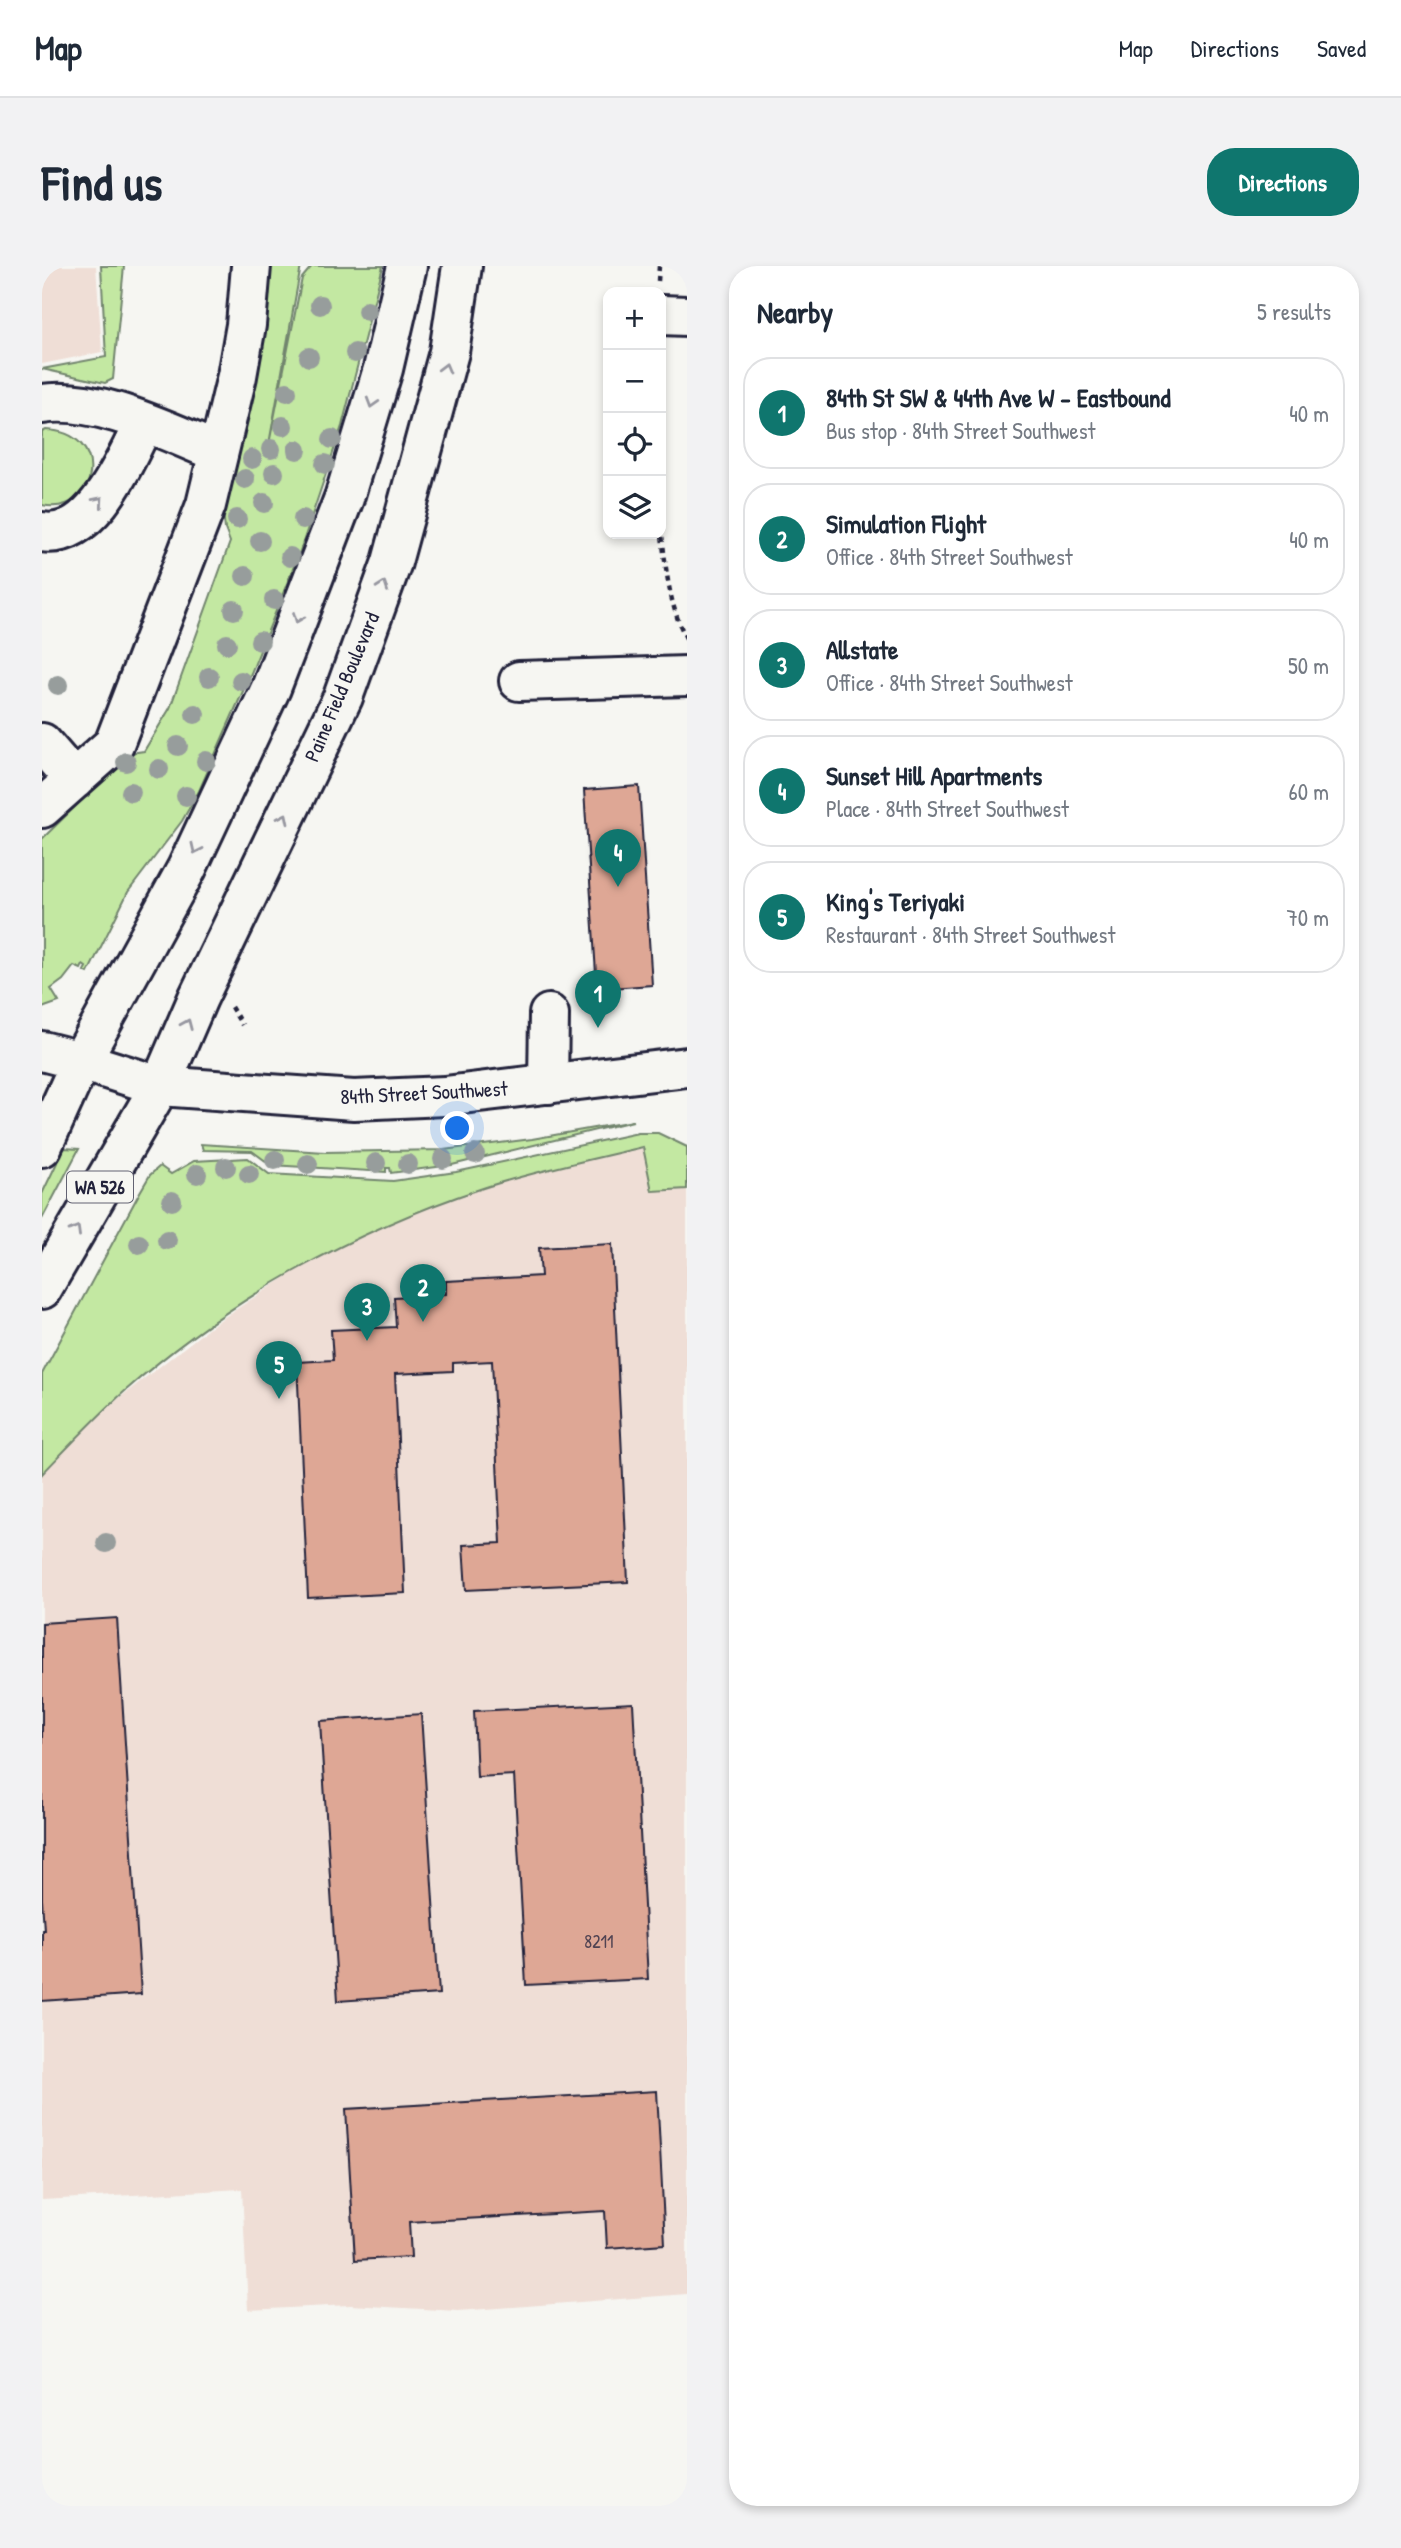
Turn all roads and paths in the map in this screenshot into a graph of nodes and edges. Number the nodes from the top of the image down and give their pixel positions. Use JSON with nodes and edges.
{"nodes":[{"id":1,"x":251,"y":266,"type":"edge"},
{"id":2,"x":407,"y":266,"type":"edge"},
{"id":3,"x":462,"y":266,"type":"edge"},
{"id":4,"x":666,"y":316,"type":"edge"},
{"id":5,"x":687,"y":316,"type":"edge"},
{"id":6,"x":42,"y":404,"type":"edge"},
{"id":7,"x":144,"y":423,"type":"junction"},
{"id":8,"x":218,"y":452,"type":"junction"},
{"id":9,"x":42,"y":532,"type":"edge"},
{"id":10,"x":662,"y":539,"type":"edge"},
{"id":11,"x":687,"y":639,"type":"edge"},
{"id":12,"x":687,"y":676,"type":"edge"},
{"id":13,"x":519,"y":681,"type":"dead end"},
{"id":14,"x":42,"y":743,"type":"edge"},
{"id":15,"x":74,"y":780,"type":"junction"},
{"id":16,"x":42,"y":808,"type":"edge"},
{"id":17,"x":231,"y":1006,"type":"dead end"},
{"id":18,"x":549,"y":1014,"type":"dead end"},
{"id":19,"x":242,"y":1025,"type":"dead end"},
{"id":20,"x":42,"y":1051,"type":"edge"},
{"id":21,"x":81,"y":1061,"type":"junction"},
{"id":22,"x":687,"y":1067,"type":"edge"},
{"id":23,"x":548,"y":1084,"type":"junction"},
{"id":24,"x":160,"y":1086,"type":"junction"},
{"id":25,"x":42,"y":1147,"type":"edge"},
{"id":26,"x":42,"y":1289,"type":"edge"}],
"edges":[{"from":1,"to":8,"type":"main road"},
{"from":2,"to":21,"type":"main road","one_way":true},
{"from":24,"to":3,"type":"main road","name":"Paine Field Boulevard","one_way":true},
{"from":4,"to":5,"type":"main road"},
{"from":6,"to":7,"type":"main road"},
{"from":7,"to":8,"type":"main road"},
{"from":9,"to":7,"type":"main road","one_way":true},
{"from":8,"to":15,"type":"main road"},
{"from":10,"to":11,"type":"path"},
{"from":12,"to":13,"type":"main road"},
{"from":14,"to":15,"type":"main road"},
{"from":15,"to":16,"type":"main road"},
{"from":17,"to":19,"type":"path"},
{"from":18,"to":23,"type":"main road"},
{"from":20,"to":21,"type":"main road","name":"84th Street Southwest"},
{"from":21,"to":24,"type":"main road","name":"84th Street Southwest"},
{"from":21,"to":25,"type":"main road"},
{"from":22,"to":23,"type":"main road","name":"84th Street Southwest"},
{"from":23,"to":24,"type":"main road","name":"84th Street Southwest"},
{"from":26,"to":24,"type":"main road","number":"WA 526","one_way":true}]}
